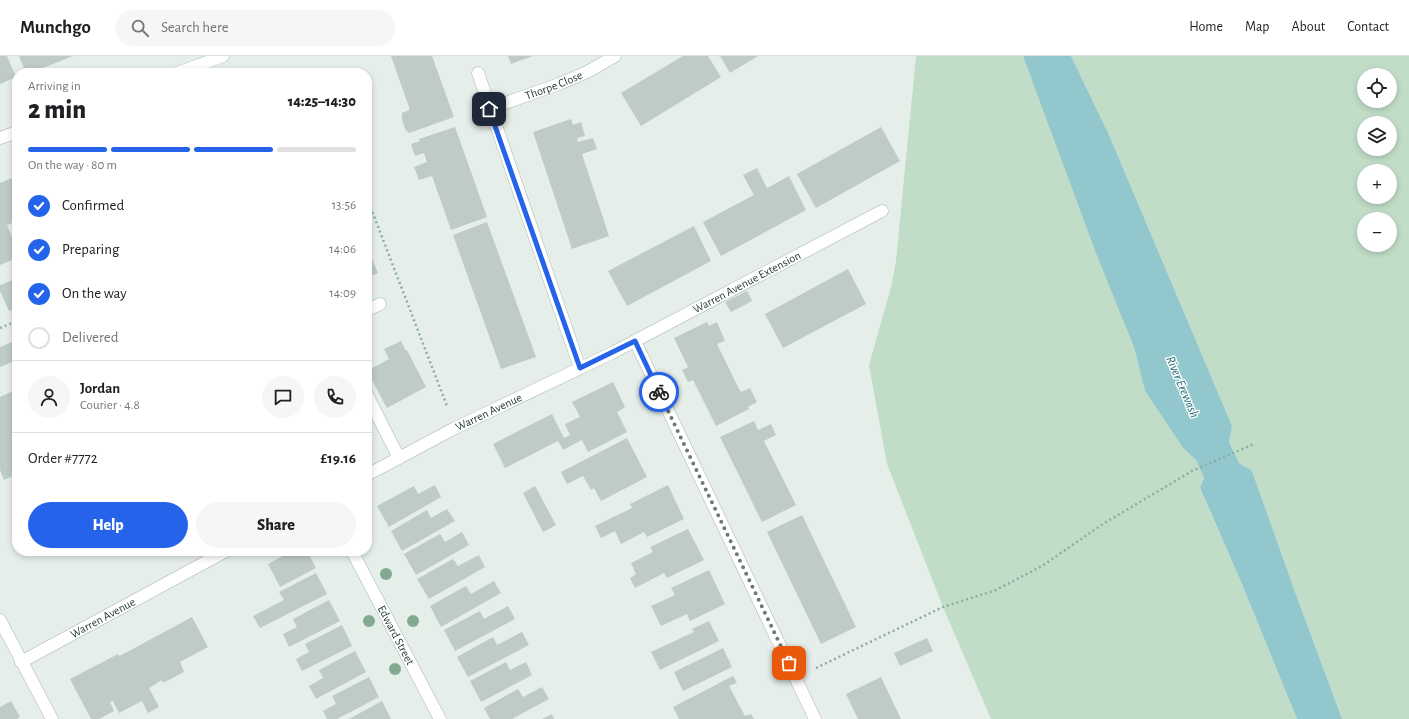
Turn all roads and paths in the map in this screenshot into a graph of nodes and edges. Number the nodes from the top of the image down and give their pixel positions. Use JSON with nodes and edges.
{"nodes":[{"id":1,"x":223,"y":56,"type":"edge"},
{"id":2,"x":615,"y":56,"type":"edge"},
{"id":3,"x":191,"y":68,"type":"edge"},
{"id":4,"x":478,"y":73,"type":"dead end"},
{"id":5,"x":489,"y":109,"type":"junction"},
{"id":6,"x":12,"y":134,"type":"edge"},
{"id":7,"x":0,"y":138,"type":"edge"},
{"id":8,"x":372,"y":211,"type":"edge"},
{"id":9,"x":882,"y":211,"type":"dead end"},
{"id":10,"x":380,"y":304,"type":"dead end"},
{"id":11,"x":372,"y":308,"type":"edge"},
{"id":12,"x":12,"y":323,"type":"edge"},
{"id":13,"x":0,"y":328,"type":"edge"},
{"id":14,"x":635,"y":341,"type":"junction"},
{"id":15,"x":612,"y":353,"type":"joint"},
{"id":16,"x":580,"y":368,"type":"junction"},
{"id":17,"x":372,"y":405,"type":"edge"},
{"id":18,"x":456,"y":428,"type":"junction"},
{"id":19,"x":1254,"y":444,"type":"dead end"},
{"id":20,"x":399,"y":458,"type":"junction"},
{"id":21,"x":372,"y":472,"type":"edge"},
{"id":22,"x":217,"y":556,"type":"edge"},
{"id":23,"x":355,"y":556,"type":"edge"},
{"id":24,"x":0,"y":620,"type":"edge"},
{"id":25,"x":21,"y":662,"type":"junction"},
{"id":26,"x":796,"y":677,"type":"junction"},
{"id":27,"x":52,"y":719,"type":"edge"},
{"id":28,"x":440,"y":719,"type":"edge"},
{"id":29,"x":815,"y":719,"type":"edge"}],
"edges":[{"from":1,"to":3,"type":"street"},
{"from":2,"to":5,"type":"street","name":"Thorpe Close"},
{"from":4,"to":5,"type":"street"},
{"from":5,"to":16,"type":"street"},
{"from":6,"to":7,"type":"street"},
{"from":8,"to":18,"type":"path"},
{"from":9,"to":14,"type":"street","name":"Warren Avenue Extension"},
{"from":10,"to":11,"type":"street"},
{"from":12,"to":13,"type":"path"},
{"from":14,"to":15,"type":"street","name":"Warren Avenue Extension"},
{"from":14,"to":26,"type":"street"},
{"from":15,"to":16,"type":"street","name":"Warren Avenue"},
{"from":16,"to":18,"type":"street","name":"Warren Avenue"},
{"from":17,"to":20,"type":"street"},
{"from":18,"to":20,"type":"street","name":"Warren Avenue"},
{"from":19,"to":26,"type":"path"},
{"from":20,"to":21,"type":"street","name":"Warren Avenue"},
{"from":22,"to":25,"type":"street","name":"Warren Avenue"},
{"from":23,"to":28,"type":"street","name":"Edward Street"},
{"from":24,"to":25,"type":"street"},
{"from":25,"to":27,"type":"street"},
{"from":26,"to":29,"type":"street"}]}
